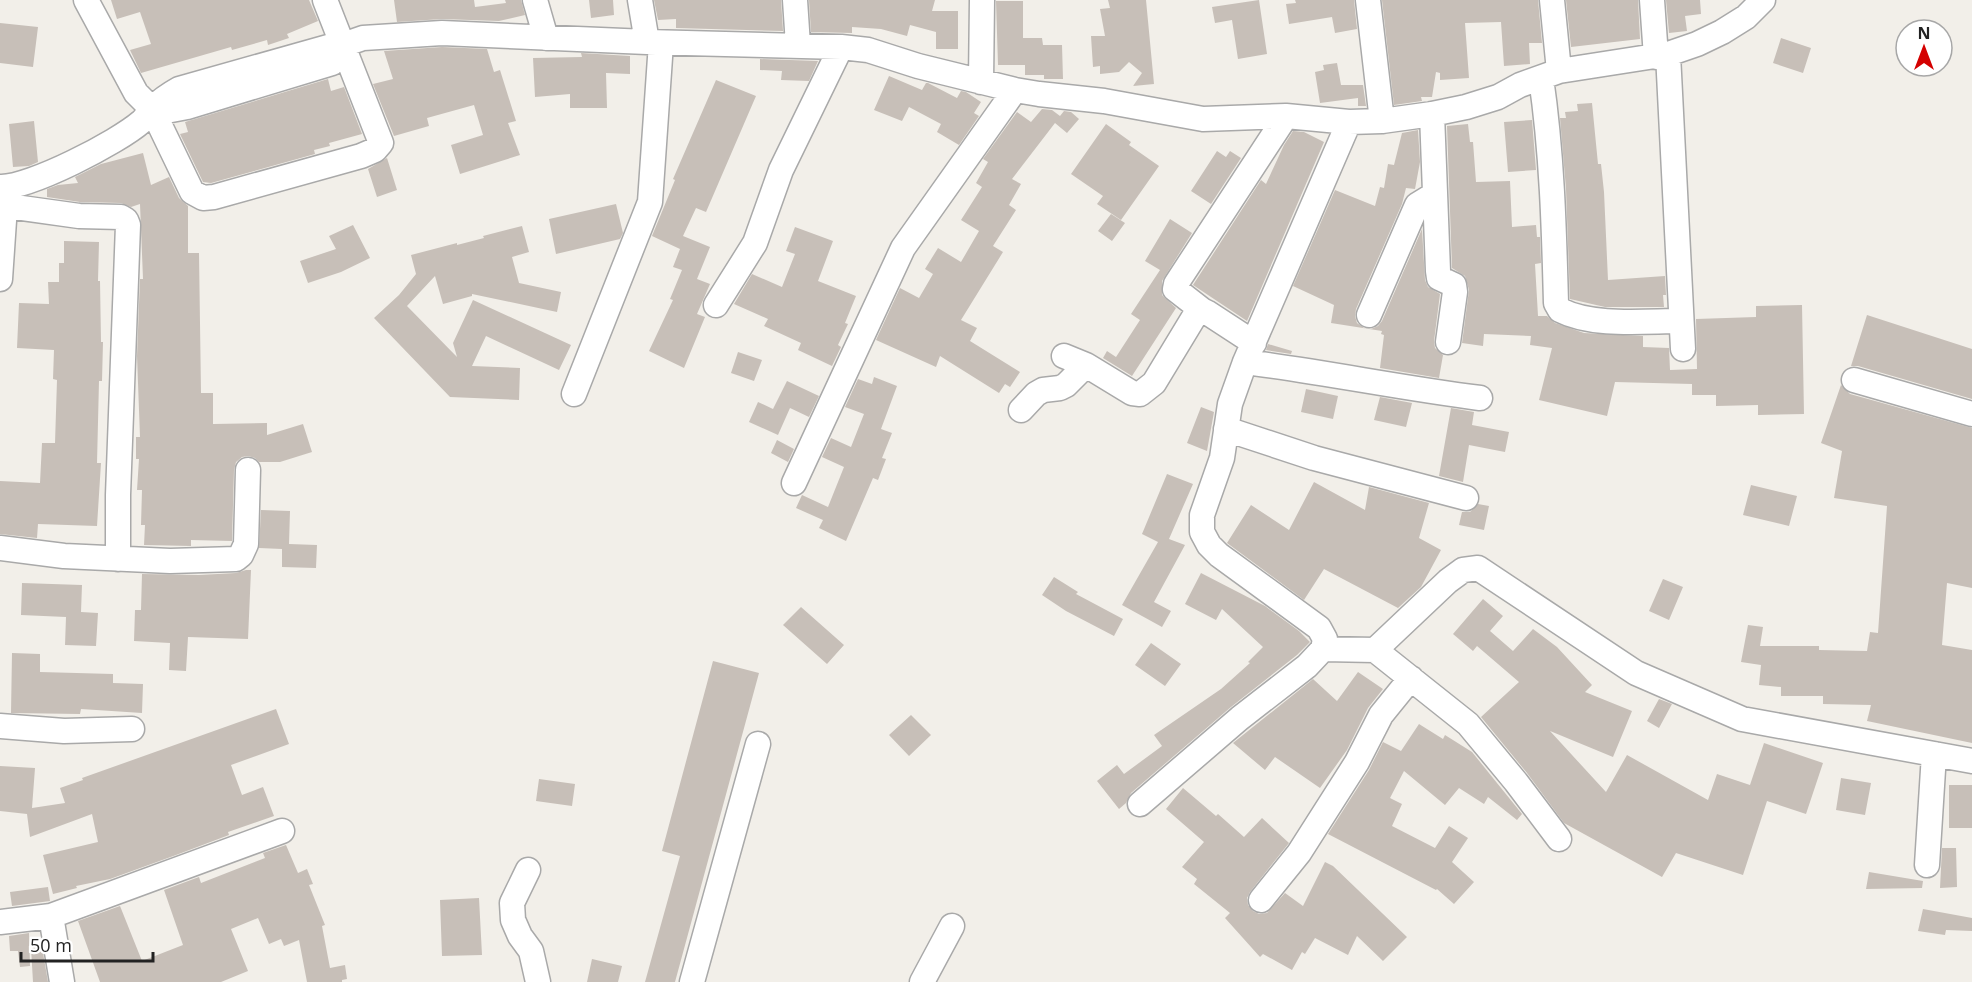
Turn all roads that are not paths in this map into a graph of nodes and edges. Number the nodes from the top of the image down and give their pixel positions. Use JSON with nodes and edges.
{"nodes":[{"id":1,"x":86,"y":0,"type":"edge"},
{"id":2,"x":325,"y":0,"type":"edge"},
{"id":3,"x":535,"y":0,"type":"edge"},
{"id":4,"x":640,"y":0,"type":"edge"},
{"id":5,"x":795,"y":0,"type":"edge"},
{"id":6,"x":982,"y":0,"type":"edge"},
{"id":7,"x":1368,"y":0,"type":"edge"},
{"id":8,"x":1552,"y":0,"type":"edge"},
{"id":9,"x":1652,"y":0,"type":"edge"},
{"id":10,"x":1763,"y":0,"type":"edge"},
{"id":11,"x":546,"y":38,"type":"junction"},
{"id":12,"x":654,"y":42,"type":"junction"},
{"id":13,"x":343,"y":45,"type":"junction"},
{"id":14,"x":798,"y":45,"type":"junction"},
{"id":15,"x":842,"y":47,"type":"junction"},
{"id":16,"x":1662,"y":55,"type":"junction"},
{"id":17,"x":1550,"y":74,"type":"junction"},
{"id":18,"x":981,"y":82,"type":"junction"},
{"id":19,"x":1015,"y":90,"type":"junction"},
{"id":20,"x":152,"y":109,"type":"junction"},
{"id":21,"x":1432,"y":114,"type":"junction"},
{"id":22,"x":1286,"y":116,"type":"junction"},
{"id":23,"x":1382,"y":121,"type":"junction"},
{"id":24,"x":1349,"y":122,"type":"junction"},
{"id":25,"x":1435,"y":194,"type":"junction"},
{"id":26,"x":2,"y":199,"type":"edge"},
{"id":27,"x":0,"y":279,"type":"edge"},
{"id":28,"x":716,"y":305,"type":"dead end"},
{"id":29,"x":1202,"y":310,"type":"junction"},
{"id":30,"x":1369,"y":315,"type":"dead end"},
{"id":31,"x":1682,"y":321,"type":"junction"},
{"id":32,"x":1448,"y":342,"type":"dead end"},
{"id":33,"x":1683,"y":349,"type":"dead end"},
{"id":34,"x":1249,"y":353,"type":"junction"},
{"id":35,"x":1854,"y":380,"type":"dead end"},
{"id":36,"x":574,"y":394,"type":"dead end"},
{"id":37,"x":1480,"y":398,"type":"dead end"},
{"id":38,"x":1021,"y":410,"type":"dead end"},
{"id":39,"x":1972,"y":414,"type":"edge"},
{"id":40,"x":1226,"y":429,"type":"junction"},
{"id":41,"x":248,"y":470,"type":"dead end"},
{"id":42,"x":794,"y":483,"type":"dead end"},
{"id":43,"x":1466,"y":498,"type":"dead end"},
{"id":44,"x":0,"y":548,"type":"edge"},
{"id":45,"x":118,"y":559,"type":"junction"},
{"id":46,"x":1323,"y":649,"type":"junction"},
{"id":47,"x":1375,"y":650,"type":"junction"},
{"id":48,"x":1411,"y":678,"type":"junction"},
{"id":49,"x":0,"y":726,"type":"edge"},
{"id":50,"x":132,"y":729,"type":"dead end"},
{"id":51,"x":758,"y":744,"type":"dead end"},
{"id":52,"x":1934,"y":754,"type":"junction"},
{"id":53,"x":1972,"y":761,"type":"edge"},
{"id":54,"x":1140,"y":804,"type":"dead end"},
{"id":55,"x":282,"y":831,"type":"dead end"},
{"id":56,"x":1559,"y":839,"type":"dead end"},
{"id":57,"x":1927,"y":865,"type":"dead end"},
{"id":58,"x":528,"y":870,"type":"dead end"},
{"id":59,"x":1261,"y":900,"type":"dead end"},
{"id":60,"x":51,"y":916,"type":"junction"},
{"id":61,"x":0,"y":922,"type":"edge"},
{"id":62,"x":952,"y":926,"type":"dead end"},
{"id":63,"x":62,"y":982,"type":"edge"},
{"id":64,"x":538,"y":982,"type":"edge"},
{"id":65,"x":692,"y":982,"type":"edge"},
{"id":66,"x":922,"y":982,"type":"edge"}],
"edges":[{"from":1,"to":20,"type":"street"},
{"from":2,"to":13,"type":"street"},
{"from":3,"to":11,"type":"street"},
{"from":4,"to":12,"type":"street"},
{"from":5,"to":14,"type":"street"},
{"from":6,"to":18,"type":"street"},
{"from":7,"to":23,"type":"street"},
{"from":8,"to":17,"type":"street"},
{"from":9,"to":16,"type":"street"},
{"from":10,"to":16,"type":"street"},
{"from":11,"to":12,"type":"street"},
{"from":11,"to":13,"type":"street"},
{"from":12,"to":14,"type":"street"},
{"from":12,"to":36,"type":"street"},
{"from":13,"to":20,"type":"street"},
{"from":13,"to":20,"type":"street"},
{"from":14,"to":15,"type":"street"},
{"from":15,"to":18,"type":"street"},
{"from":15,"to":28,"type":"street"},
{"from":16,"to":17,"type":"street"},
{"from":16,"to":31,"type":"street"},
{"from":17,"to":21,"type":"street"},
{"from":17,"to":31,"type":"street"},
{"from":18,"to":19,"type":"street"},
{"from":19,"to":22,"type":"street"},
{"from":19,"to":42,"type":"street"},
{"from":20,"to":26,"type":"street"},
{"from":21,"to":23,"type":"street"},
{"from":21,"to":25,"type":"street"},
{"from":22,"to":24,"type":"street"},
{"from":22,"to":29,"type":"street"},
{"from":23,"to":24,"type":"street"},
{"from":24,"to":34,"type":"street"},
{"from":25,"to":30,"type":"street"},
{"from":25,"to":32,"type":"street"},
{"from":26,"to":27,"type":"street"},
{"from":26,"to":45,"type":"street"},
{"from":29,"to":34,"type":"street"},
{"from":29,"to":38,"type":"street"},
{"from":31,"to":33,"type":"street"},
{"from":34,"to":37,"type":"street"},
{"from":34,"to":40,"type":"street"},
{"from":35,"to":39,"type":"street"},
{"from":40,"to":43,"type":"street"},
{"from":40,"to":46,"type":"street"},
{"from":41,"to":45,"type":"street"},
{"from":44,"to":45,"type":"street"},
{"from":46,"to":47,"type":"street"},
{"from":46,"to":54,"type":"street"},
{"from":47,"to":48,"type":"street"},
{"from":47,"to":52,"type":"street"},
{"from":48,"to":56,"type":"street"},
{"from":48,"to":59,"type":"street"},
{"from":49,"to":50,"type":"street"},
{"from":51,"to":65,"type":"street"},
{"from":52,"to":53,"type":"street"},
{"from":52,"to":57,"type":"street"},
{"from":55,"to":60,"type":"street"},
{"from":58,"to":64,"type":"street"},
{"from":60,"to":61,"type":"street"},
{"from":60,"to":63,"type":"street"},
{"from":62,"to":66,"type":"street"}]}
